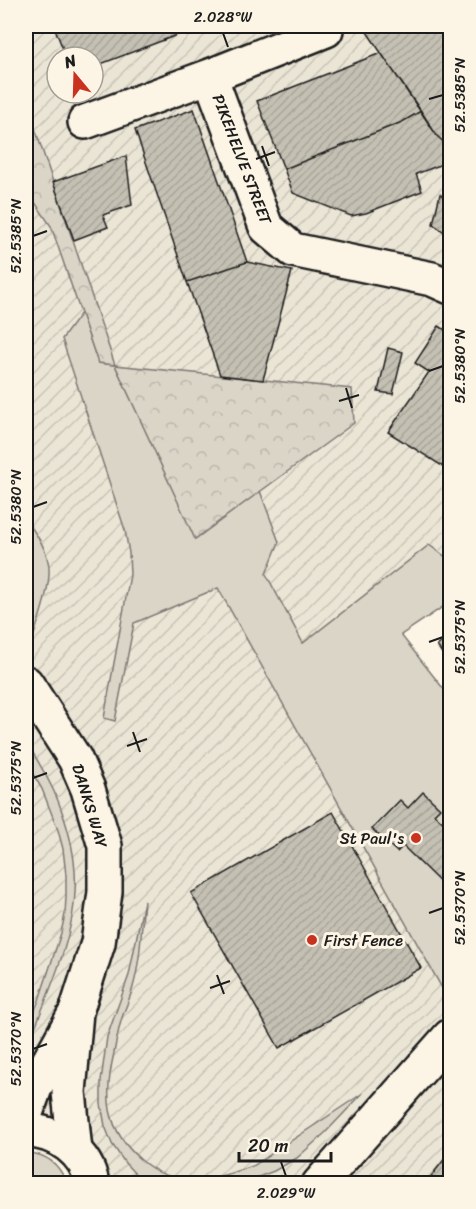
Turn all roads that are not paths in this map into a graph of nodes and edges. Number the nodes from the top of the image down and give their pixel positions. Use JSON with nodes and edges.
{"nodes":[{"id":1,"x":326,"y":30,"type":"dead end"},
{"id":2,"x":210,"y":76,"type":"junction"},
{"id":3,"x":85,"y":122,"type":"dead end"},
{"id":4,"x":450,"y":287,"type":"edge"},
{"id":5,"x":26,"y":683,"type":"edge"},
{"id":6,"x":76,"y":1012,"type":"junction"},
{"id":7,"x":450,"y":1036,"type":"edge"},
{"id":8,"x":26,"y":1113,"type":"edge"},
{"id":9,"x":26,"y":1131,"type":"edge"},
{"id":10,"x":90,"y":1174,"type":"edge"},
{"id":11,"x":319,"y":1184,"type":"edge"}],
"edges":[{"from":1,"to":2,"type":"street","name":"PIKEHELVE STREET"},
{"from":2,"to":3,"type":"street","name":"PIKEHELVE STREET"},
{"from":2,"to":4,"type":"street","name":"PIKEHELVE STREET"},
{"from":5,"to":6,"type":"street","name":"DANKS WAY"},
{"from":6,"to":8,"type":"street","name":"DANKS WAY"},
{"from":6,"to":10,"type":"street","name":"DANKS WAY"},
{"from":7,"to":11,"type":"street"},
{"from":9,"to":10,"type":"street"}]}
